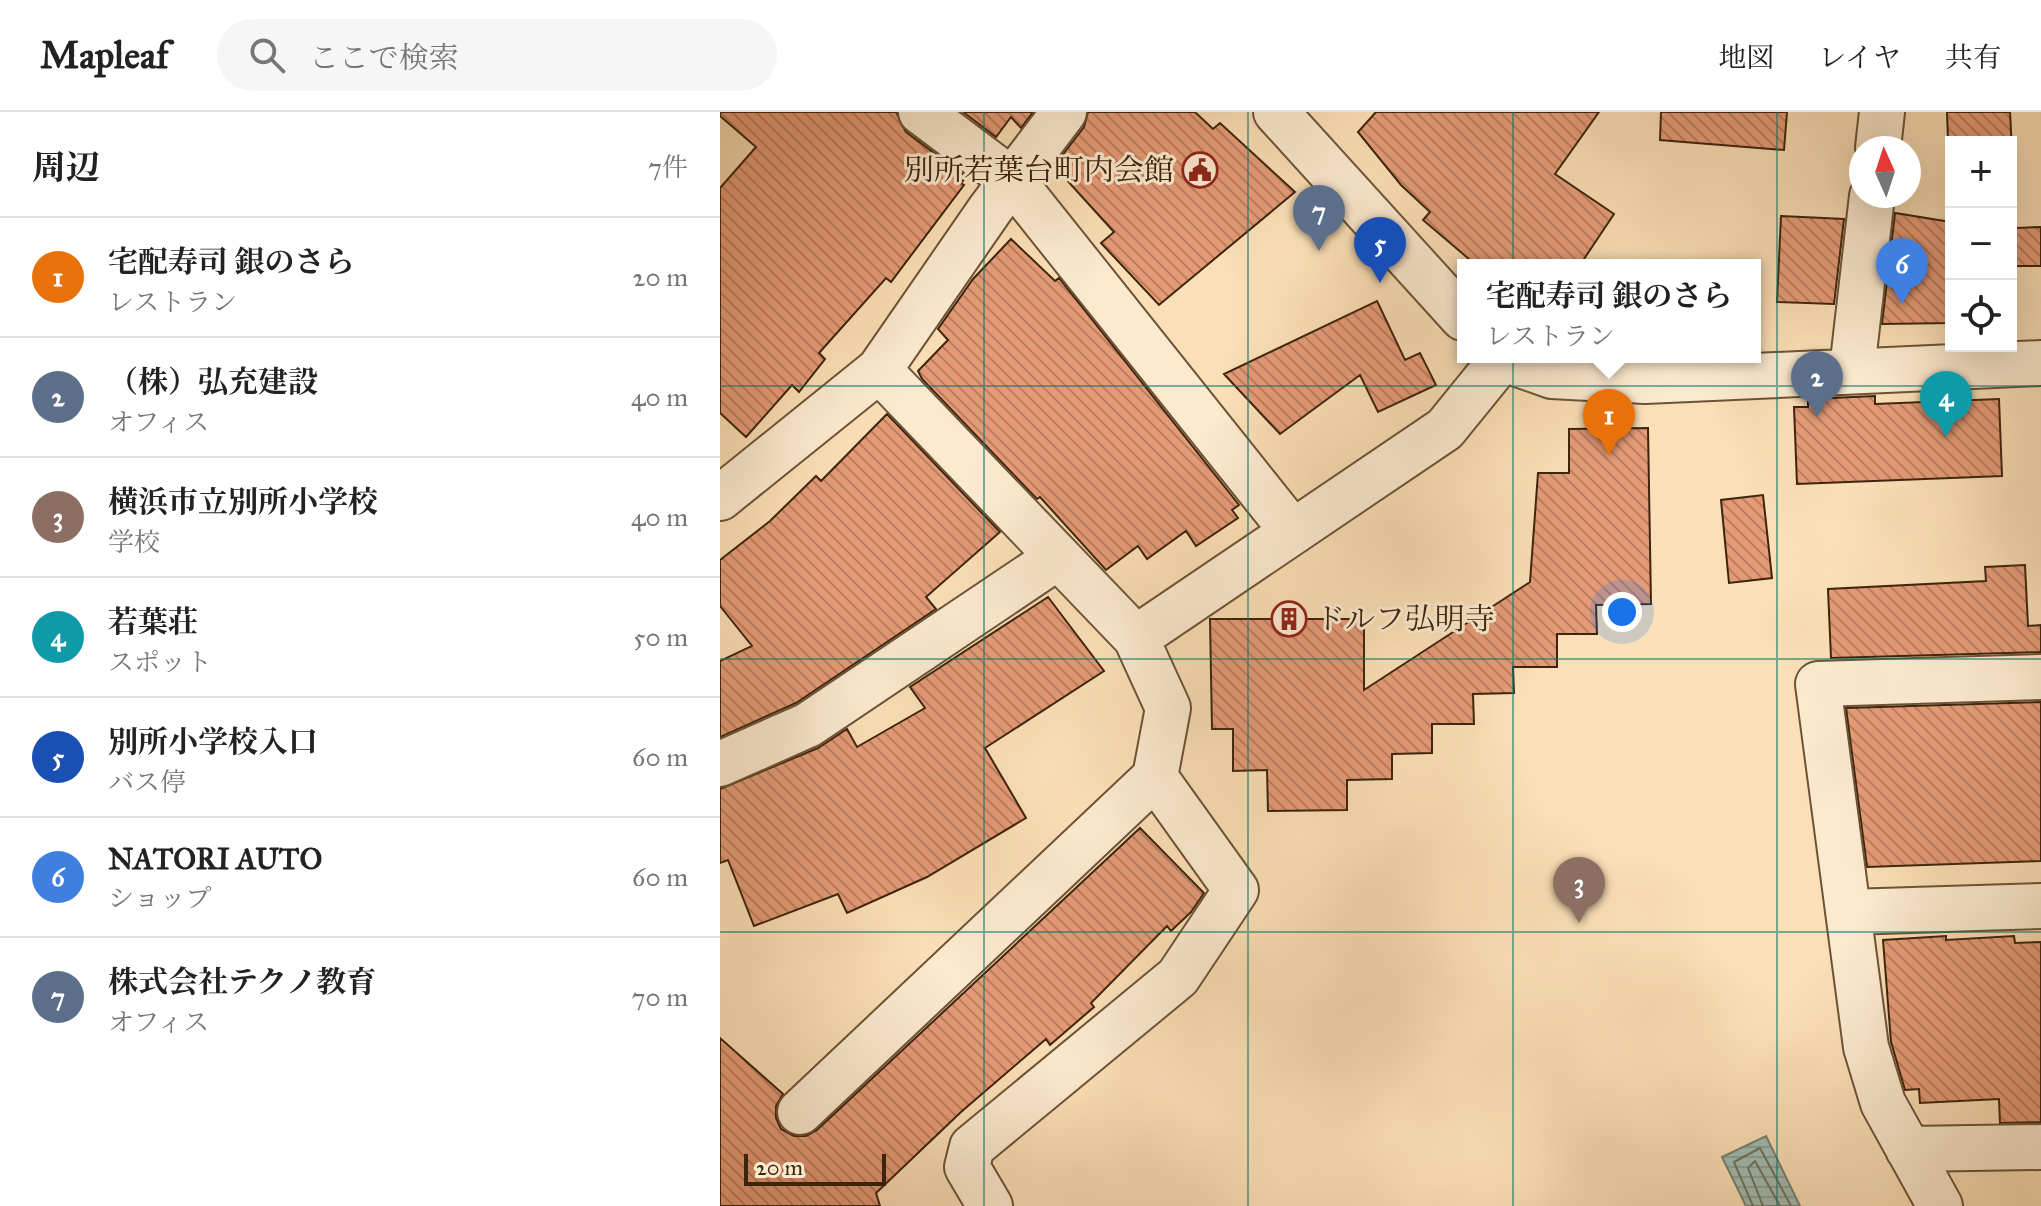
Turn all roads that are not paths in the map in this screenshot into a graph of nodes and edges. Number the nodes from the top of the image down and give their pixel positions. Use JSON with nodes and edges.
{"nodes":[{"id":1,"x":921,"y":112,"type":"edge"},
{"id":2,"x":1064,"y":112,"type":"edge"},
{"id":3,"x":1276,"y":112,"type":"edge"},
{"id":4,"x":1882,"y":112,"type":"edge"},
{"id":5,"x":1879,"y":136,"type":"edge"},
{"id":6,"x":1013,"y":181,"type":"junction"},
{"id":7,"x":1871,"y":208,"type":"edge"},
{"id":8,"x":1457,"y":311,"type":"edge"},
{"id":9,"x":1496,"y":363,"type":"edge"},
{"id":10,"x":1511,"y":363,"type":"edge"},
{"id":11,"x":2041,"y":363,"type":"edge"},
{"id":12,"x":879,"y":370,"type":"junction"},
{"id":13,"x":1852,"y":370,"type":"junction"},
{"id":14,"x":720,"y":498,"type":"edge"},
{"id":15,"x":1293,"y":532,"type":"junction"},
{"id":16,"x":1058,"y":557,"type":"junction"},
{"id":17,"x":1136,"y":638,"type":"junction"},
{"id":18,"x":2041,"y":677,"type":"edge"},
{"id":19,"x":720,"y":764,"type":"edge"},
{"id":20,"x":1155,"y":777,"type":"junction"},
{"id":21,"x":2041,"y":906,"type":"edge"},
{"id":22,"x":1848,"y":912,"type":"junction"},
{"id":23,"x":800,"y":1112,"type":"dead end"},
{"id":24,"x":2041,"y":1147,"type":"edge"},
{"id":25,"x":1908,"y":1149,"type":"junction"},
{"id":26,"x":990,"y":1206,"type":"edge"},
{"id":27,"x":1940,"y":1206,"type":"edge"}],
"edges":[{"from":1,"to":6,"type":"street"},
{"from":2,"to":6,"type":"street"},
{"from":3,"to":8,"type":"street"},
{"from":4,"to":5,"type":"street"},
{"from":6,"to":12,"type":"street"},
{"from":6,"to":15,"type":"street"},
{"from":7,"to":13,"type":"street"},
{"from":9,"to":15,"type":"street"},
{"from":10,"to":13,"type":"street"},
{"from":11,"to":13,"type":"street"},
{"from":12,"to":14,"type":"street"},
{"from":12,"to":16,"type":"street"},
{"from":15,"to":17,"type":"street"},
{"from":16,"to":17,"type":"street"},
{"from":16,"to":19,"type":"street"},
{"from":17,"to":20,"type":"street"},
{"from":18,"to":22,"type":"street"},
{"from":20,"to":23,"type":"street"},
{"from":20,"to":26,"type":"street"},
{"from":21,"to":22,"type":"street"},
{"from":22,"to":25,"type":"street"},
{"from":24,"to":25,"type":"street"},
{"from":25,"to":27,"type":"street"}]}
